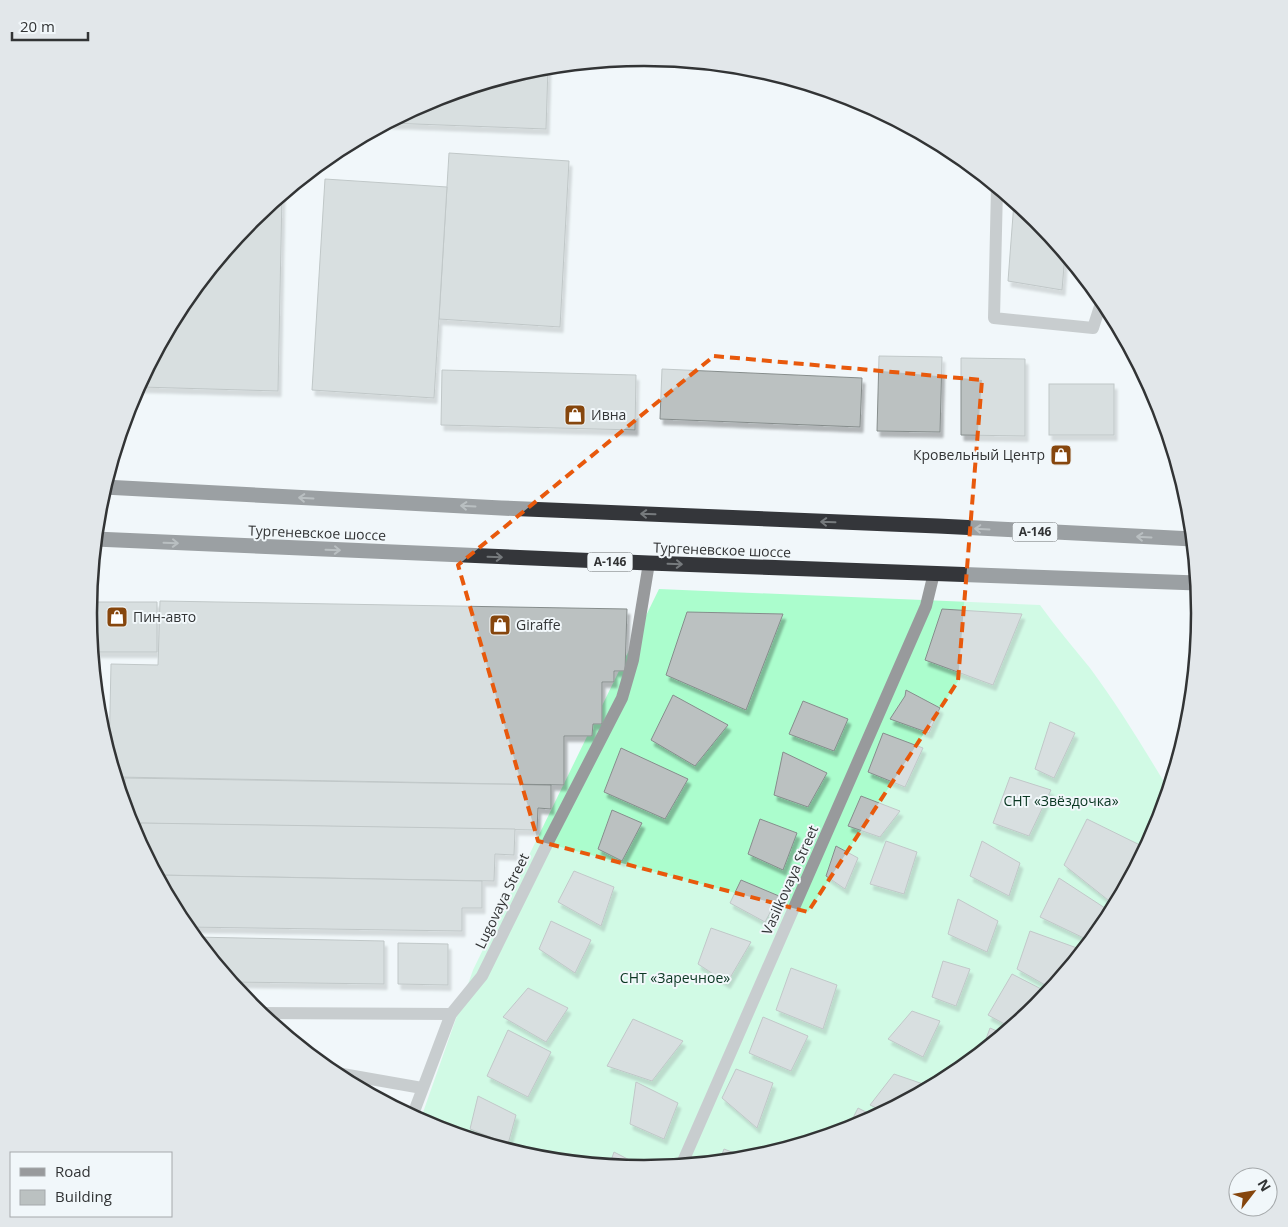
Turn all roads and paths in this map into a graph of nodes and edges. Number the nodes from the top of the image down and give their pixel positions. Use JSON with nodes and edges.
{"nodes":[{"id":1,"x":998,"y":196,"type":"edge"},
{"id":2,"x":1099,"y":309,"type":"edge"},
{"id":3,"x":111,"y":487,"type":"edge"},
{"id":4,"x":101,"y":539,"type":"edge"},
{"id":5,"x":1186,"y":539,"type":"edge"},
{"id":6,"x":648,"y":563,"type":"junction"},
{"id":7,"x":934,"y":573,"type":"junction"},
{"id":8,"x":1190,"y":583,"type":"edge"},
{"id":9,"x":271,"y":1013,"type":"edge"},
{"id":10,"x":451,"y":1014,"type":"junction"},
{"id":11,"x":351,"y":1075,"type":"edge"},
{"id":12,"x":422,"y":1088,"type":"junction"},
{"id":13,"x":415,"y":1110,"type":"edge"},
{"id":14,"x":684,"y":1160,"type":"edge"}],
"edges":[{"from":1,"to":2,"type":"street"},
{"from":5,"to":3,"type":"highway","number":"А-146","one_way":true},
{"from":4,"to":6,"type":"highway","name":"Тургеневское шоссе","number":"А-146","one_way":true},
{"from":6,"to":7,"type":"highway","name":"Тургеневское шоссе","number":"А-146","one_way":true},
{"from":6,"to":10,"type":"street","name":"Lugovaya Street"},
{"from":7,"to":8,"type":"highway","name":"Тургеневское шоссе","number":"А-146"},
{"from":7,"to":14,"type":"street","name":"Vasilkovaya Street"},
{"from":9,"to":10,"type":"street"},
{"from":10,"to":12,"type":"street","name":"Lugovaya Street"},
{"from":11,"to":12,"type":"street"},
{"from":12,"to":13,"type":"street","name":"Lugovaya Street"}]}
